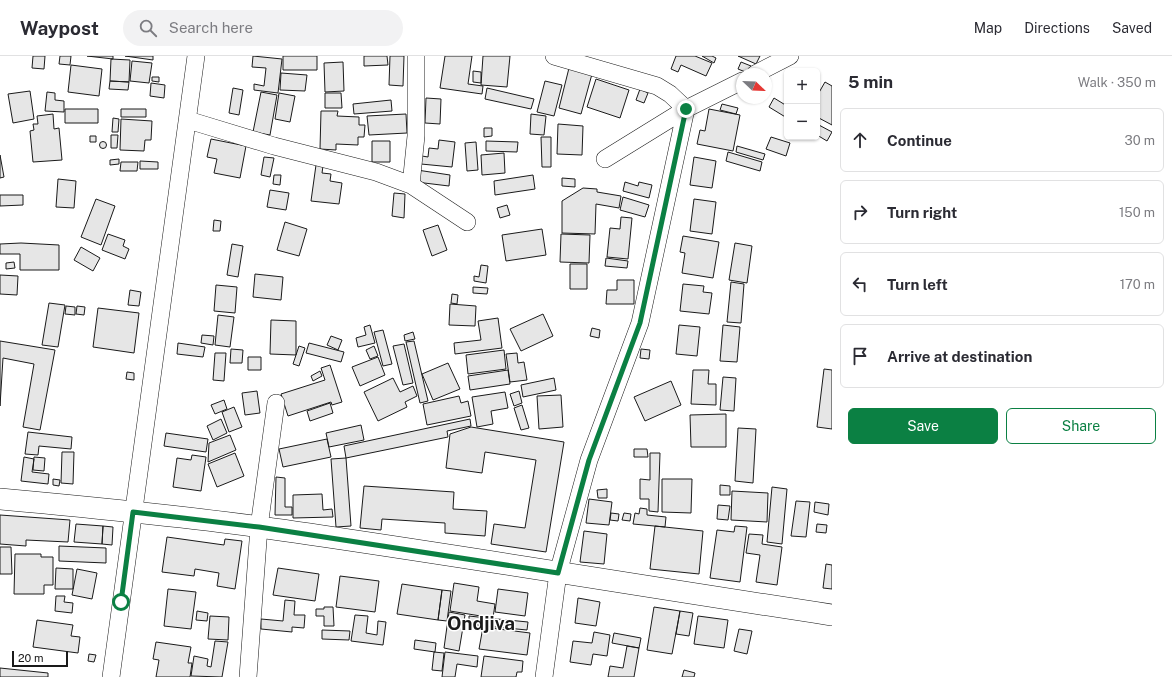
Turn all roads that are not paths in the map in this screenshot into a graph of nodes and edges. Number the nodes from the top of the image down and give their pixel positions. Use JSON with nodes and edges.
{"nodes":[{"id":1,"x":196,"y":56,"type":"edge"},
{"id":2,"x":416,"y":56,"type":"edge"},
{"id":3,"x":554,"y":56,"type":"edge"},
{"id":4,"x":790,"y":56,"type":"edge"},
{"id":5,"x":767,"y":68,"type":"edge"},
{"id":6,"x":736,"y":84,"type":"edge"},
{"id":7,"x":686,"y":109,"type":"junction"},
{"id":8,"x":188,"y":120,"type":"junction"},
{"id":9,"x":605,"y":159,"type":"dead end"},
{"id":10,"x":411,"y":185,"type":"junction"},
{"id":11,"x":467,"y":222,"type":"dead end"},
{"id":12,"x":276,"y":403,"type":"dead end"},
{"id":13,"x":0,"y":499,"type":"edge"},
{"id":14,"x":133,"y":512,"type":"junction"},
{"id":15,"x":259,"y":527,"type":"junction"},
{"id":16,"x":558,"y":573,"type":"junction"},
{"id":17,"x":832,"y":615,"type":"edge"},
{"id":18,"x":111,"y":677,"type":"edge"},
{"id":19,"x":248,"y":677,"type":"edge"},
{"id":20,"x":544,"y":677,"type":"edge"}],
"edges":[{"from":1,"to":8,"type":"street"},
{"from":2,"to":10,"type":"street"},
{"from":3,"to":7,"type":"street"},
{"from":4,"to":5,"type":"street"},
{"from":6,"to":7,"type":"street"},
{"from":7,"to":9,"type":"street"},
{"from":7,"to":16,"type":"street"},
{"from":8,"to":10,"type":"street"},
{"from":8,"to":14,"type":"street"},
{"from":10,"to":11,"type":"street"},
{"from":12,"to":15,"type":"street"},
{"from":13,"to":14,"type":"street"},
{"from":14,"to":15,"type":"street"},
{"from":14,"to":18,"type":"street"},
{"from":15,"to":16,"type":"street"},
{"from":15,"to":19,"type":"street"},
{"from":16,"to":17,"type":"street"},
{"from":16,"to":20,"type":"street"}]}
